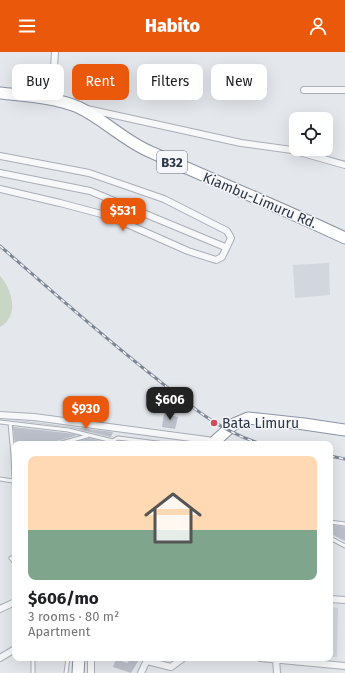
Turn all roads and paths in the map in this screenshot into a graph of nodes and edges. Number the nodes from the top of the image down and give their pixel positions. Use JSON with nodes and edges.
{"nodes":[{"id":1,"x":55,"y":52,"type":"edge"},
{"id":2,"x":54,"y":64,"type":"edge"},
{"id":3,"x":304,"y":90,"type":"dead end"},
{"id":4,"x":345,"y":90,"type":"edge"},
{"id":5,"x":0,"y":93,"type":"edge"},
{"id":6,"x":12,"y":95,"type":"edge"},
{"id":7,"x":49,"y":100,"type":"edge"},
{"id":8,"x":78,"y":108,"type":"junction"},
{"id":9,"x":0,"y":156,"type":"edge"},
{"id":10,"x":345,"y":166,"type":"edge"},
{"id":11,"x":0,"y":173,"type":"edge"},
{"id":12,"x":0,"y":189,"type":"edge"},
{"id":13,"x":345,"y":238,"type":"edge"},
{"id":14,"x":225,"y":247,"type":"junction"},
{"id":15,"x":0,"y":415,"type":"edge"},
{"id":16,"x":0,"y":422,"type":"edge"},
{"id":17,"x":10,"y":423,"type":"junction"},
{"id":18,"x":345,"y":430,"type":"edge"},
{"id":19,"x":89,"y":436,"type":"junction"},
{"id":20,"x":12,"y":441,"type":"edge"},
{"id":21,"x":70,"y":441,"type":"edge"},
{"id":22,"x":113,"y":441,"type":"joint"},
{"id":23,"x":142,"y":441,"type":"edge"},
{"id":24,"x":199,"y":441,"type":"edge"},
{"id":25,"x":215,"y":441,"type":"edge"},
{"id":26,"x":0,"y":479,"type":"edge"},
{"id":27,"x":12,"y":480,"type":"edge"},
{"id":28,"x":333,"y":522,"type":"edge"},
{"id":29,"x":345,"y":524,"type":"edge"},
{"id":30,"x":333,"y":540,"type":"edge"},
{"id":31,"x":345,"y":546,"type":"edge"},
{"id":32,"x":333,"y":598,"type":"edge"},
{"id":33,"x":345,"y":600,"type":"edge"},
{"id":34,"x":12,"y":603,"type":"edge"},
{"id":35,"x":0,"y":609,"type":"edge"},
{"id":36,"x":12,"y":651,"type":"edge"},
{"id":37,"x":0,"y":658,"type":"edge"},
{"id":38,"x":33,"y":661,"type":"edge"},
{"id":39,"x":68,"y":661,"type":"edge"},
{"id":40,"x":78,"y":661,"type":"edge"},
{"id":41,"x":91,"y":661,"type":"edge"},
{"id":42,"x":147,"y":661,"type":"edge"},
{"id":43,"x":150,"y":661,"type":"edge"},
{"id":44,"x":179,"y":661,"type":"edge"},
{"id":45,"x":274,"y":661,"type":"edge"},
{"id":46,"x":294,"y":661,"type":"edge"},
{"id":47,"x":345,"y":666,"type":"edge"},
{"id":48,"x":33,"y":673,"type":"edge"},
{"id":49,"x":66,"y":673,"type":"edge"},
{"id":50,"x":78,"y":673,"type":"edge"},
{"id":51,"x":90,"y":673,"type":"edge"},
{"id":52,"x":141,"y":673,"type":"edge"},
{"id":53,"x":277,"y":673,"type":"edge"}],
"edges":[{"from":1,"to":2,"type":"street"},
{"from":3,"to":4,"type":"street"},
{"from":5,"to":6,"type":"highway","name":"Kiambu-Limuru Rd.","number":"B32"},
{"from":7,"to":8,"type":"highway","name":"Kiambu-Limuru Rd.","number":"B32"},
{"from":8,"to":10,"type":"street"},
{"from":8,"to":13,"type":"highway","name":"Kiambu-Limuru Rd.","number":"B32"},
{"from":9,"to":14,"type":"street"},
{"from":11,"to":14,"type":"street"},
{"from":12,"to":14,"type":"street"},
{"from":15,"to":24,"type":"street"},
{"from":16,"to":17,"type":"lane"},
{"from":17,"to":19,"type":"lane"},
{"from":17,"to":20,"type":"lane"},
{"from":18,"to":25,"type":"highway"},
{"from":19,"to":21,"type":"lane"},
{"from":19,"to":22,"type":"lane"},
{"from":22,"to":23,"type":"lane"},
{"from":26,"to":27,"type":"lane"},
{"from":28,"to":29,"type":"lane"},
{"from":30,"to":31,"type":"lane"},
{"from":32,"to":33,"type":"street"},
{"from":34,"to":35,"type":"street"},
{"from":36,"to":37,"type":"street"},
{"from":38,"to":48,"type":"lane"},
{"from":39,"to":49,"type":"lane"},
{"from":40,"to":50,"type":"highway"},
{"from":41,"to":51,"type":"street"},
{"from":42,"to":52,"type":"street"},
{"from":43,"to":44,"type":"street"},
{"from":45,"to":53,"type":"street"},
{"from":46,"to":47,"type":"street"}]}
